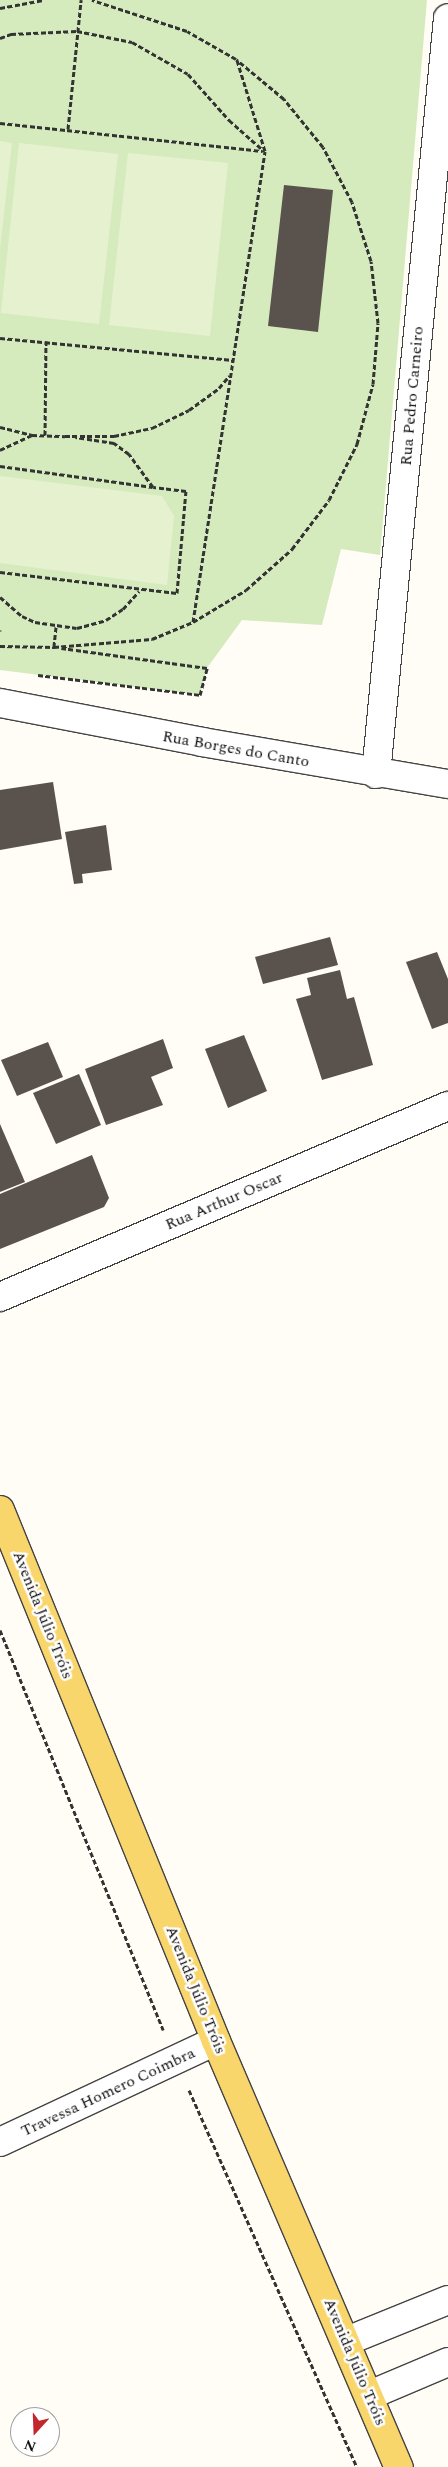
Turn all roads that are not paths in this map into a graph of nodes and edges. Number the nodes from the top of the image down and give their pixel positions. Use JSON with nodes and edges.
{"nodes":[{"id":1,"x":448,"y":18,"type":"edge"},
{"id":2,"x":8,"y":708,"type":"edge"},
{"id":3,"x":376,"y":774,"type":"junction"},
{"id":4,"x":448,"y":784,"type":"edge"},
{"id":5,"x":448,"y":1106,"type":"edge"},
{"id":6,"x":0,"y":1297,"type":"edge"},
{"id":7,"x":0,"y":1510,"type":"edge"},
{"id":8,"x":216,"y":2041,"type":"junction"},
{"id":9,"x":0,"y":2142,"type":"edge"},
{"id":10,"x":448,"y":2300,"type":"edge"},
{"id":11,"x":347,"y":2341,"type":"junction"},
{"id":12,"x":448,"y":2362,"type":"edge"},
{"id":13,"x":370,"y":2395,"type":"junction"},
{"id":14,"x":399,"y":2467,"type":"edge"}],
"edges":[{"from":1,"to":3,"type":"street","name":"Rua Pedro Carneiro"},
{"from":2,"to":3,"type":"street","name":"Rua Borges do Canto"},
{"from":3,"to":4,"type":"street","name":"Rua Borges do Canto"},
{"from":5,"to":6,"type":"street","name":"Rua Arthur Oscar"},
{"from":7,"to":8,"type":"main road","name":"Avenida Júlio Tróis"},
{"from":8,"to":9,"type":"street","name":"Travessa Homero Coimbra"},
{"from":8,"to":11,"type":"main road","name":"Avenida Júlio Tróis"},
{"from":10,"to":11,"type":"street"},
{"from":11,"to":13,"type":"main road","name":"Avenida Júlio Tróis"},
{"from":12,"to":13,"type":"street"},
{"from":13,"to":14,"type":"main road","name":"Avenida Júlio Tróis"}]}
